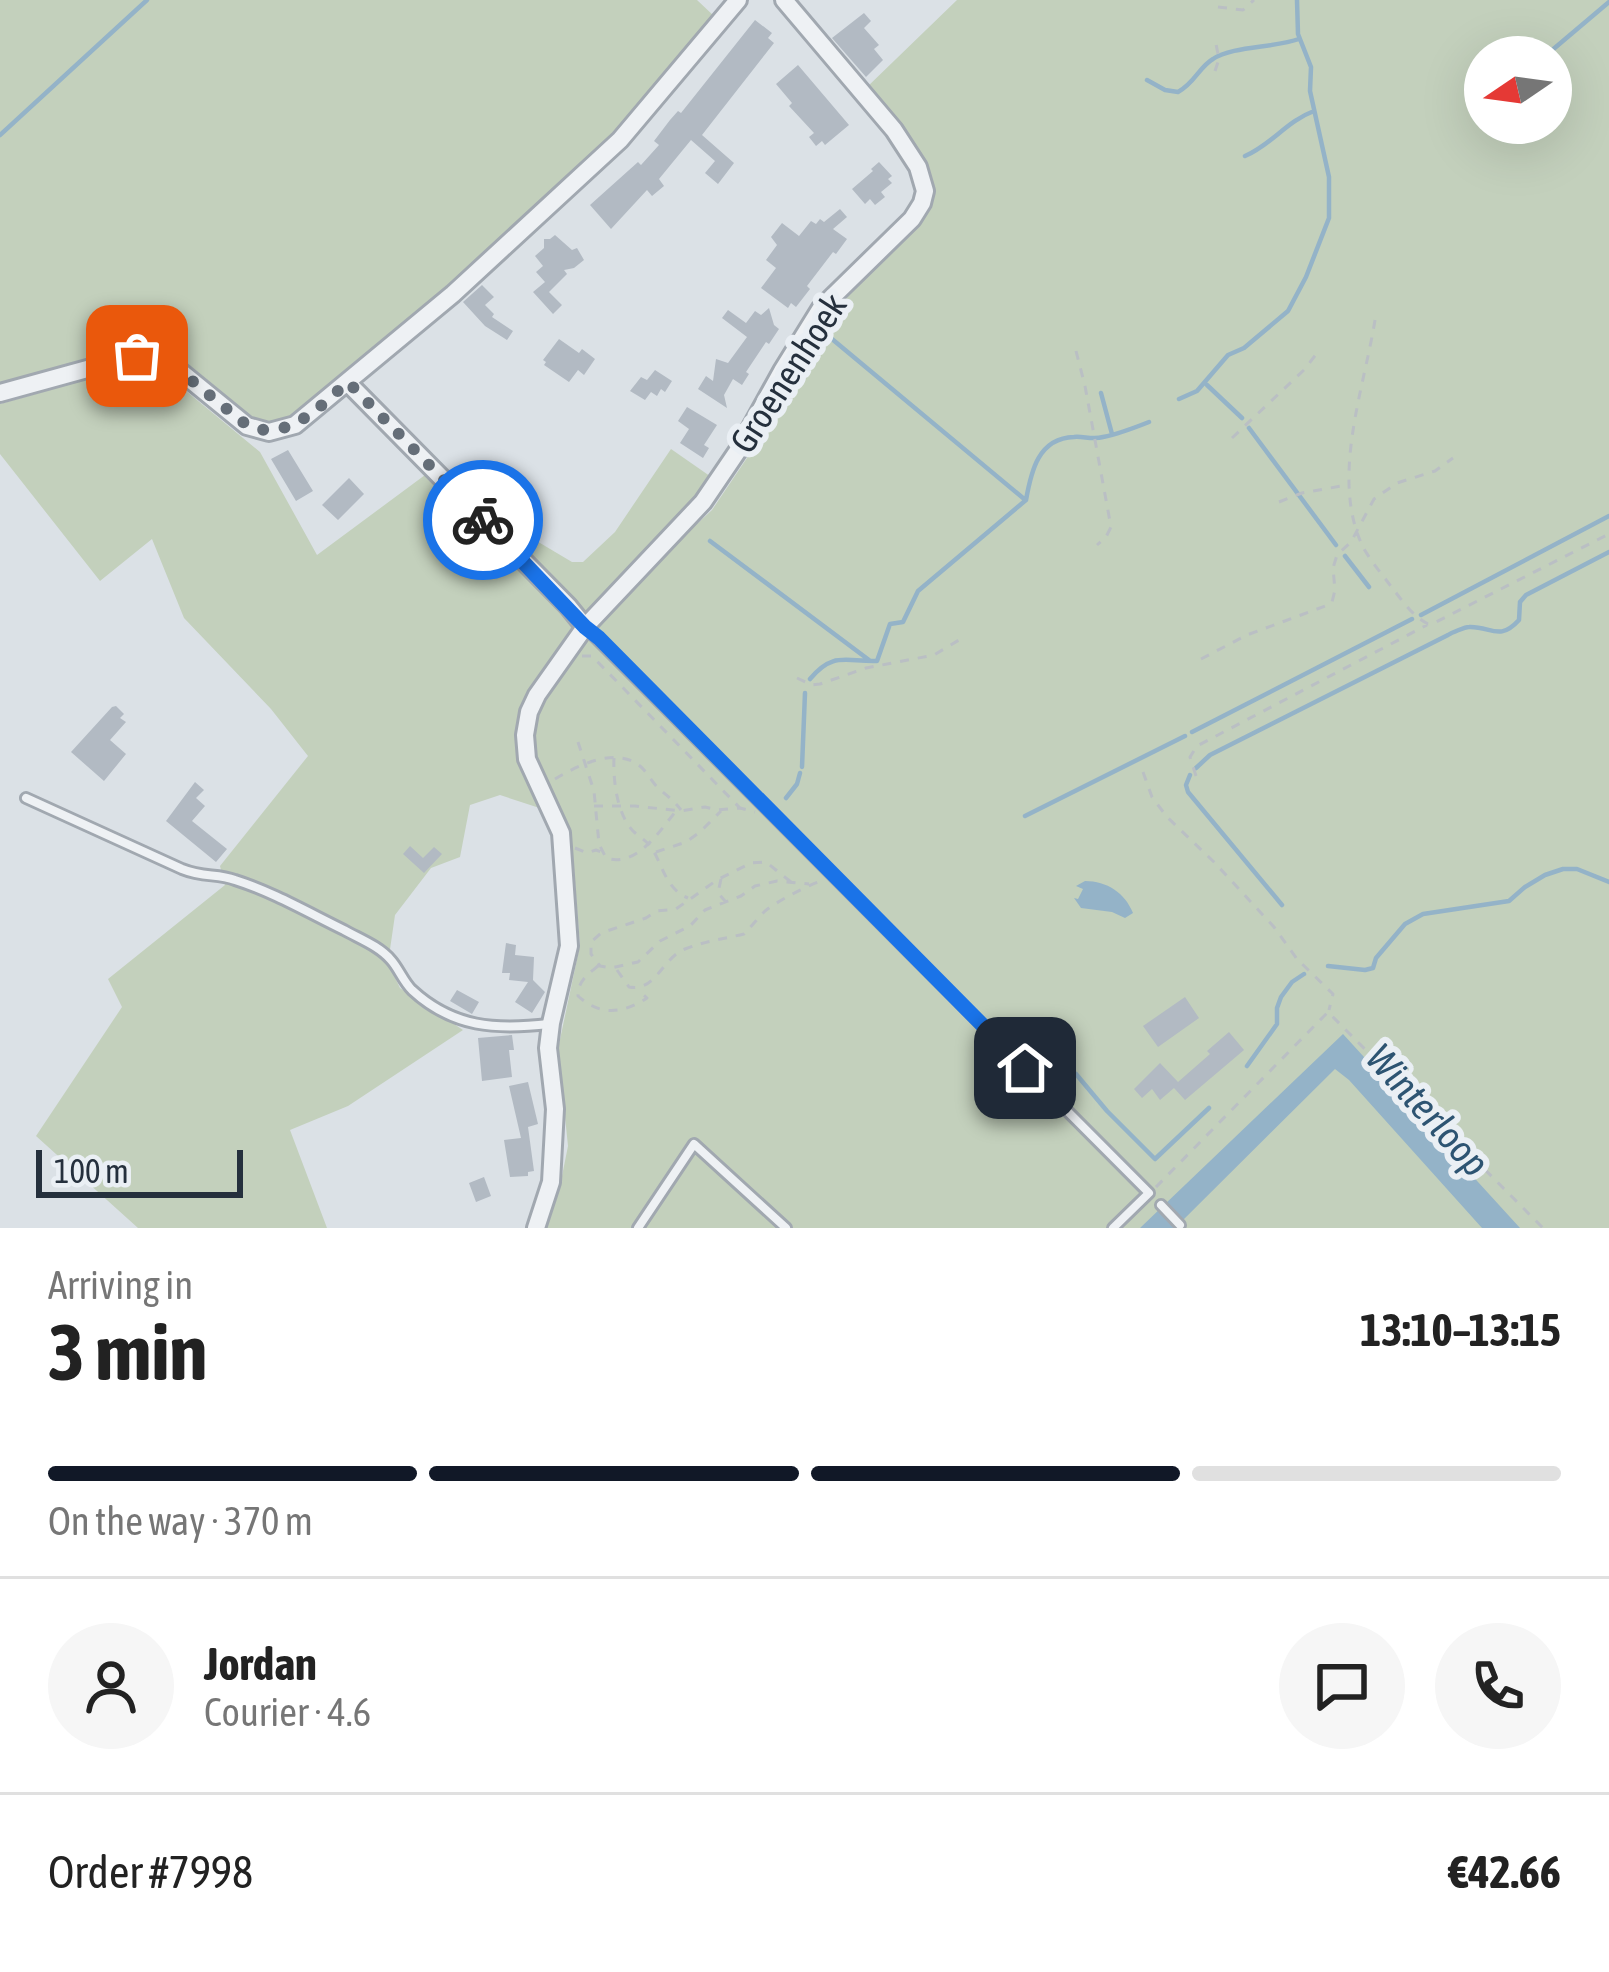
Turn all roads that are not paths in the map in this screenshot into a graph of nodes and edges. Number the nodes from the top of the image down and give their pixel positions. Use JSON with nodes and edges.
{"nodes":[{"id":1,"x":738,"y":0,"type":"edge"},
{"id":2,"x":784,"y":0,"type":"edge"},
{"id":3,"x":348,"y":382,"type":"junction"},
{"id":4,"x":0,"y":393,"type":"edge"},
{"id":5,"x":585,"y":627,"type":"junction"},
{"id":6,"x":26,"y":798,"type":"dead end"},
{"id":7,"x":551,"y":1024,"type":"junction"},
{"id":8,"x":1160,"y":1205,"type":"dead end"},
{"id":9,"x":1180,"y":1225,"type":"edge"},
{"id":10,"x":536,"y":1228,"type":"edge"},
{"id":11,"x":638,"y":1228,"type":"edge"},
{"id":12,"x":786,"y":1228,"type":"edge"},
{"id":13,"x":1113,"y":1228,"type":"edge"}],
"edges":[{"from":1,"to":3,"type":"street"},
{"from":2,"to":5,"type":"street","name":"Groenenhoek"},
{"from":3,"to":4,"type":"street"},
{"from":3,"to":5,"type":"street"},
{"from":5,"to":7,"type":"street","name":"Groenenhoek"},
{"from":5,"to":13,"type":"lane"},
{"from":6,"to":7,"type":"lane"},
{"from":7,"to":10,"type":"street","name":"Groenenhoek"},
{"from":8,"to":9,"type":"lane"},
{"from":11,"to":12,"type":"lane"}]}
